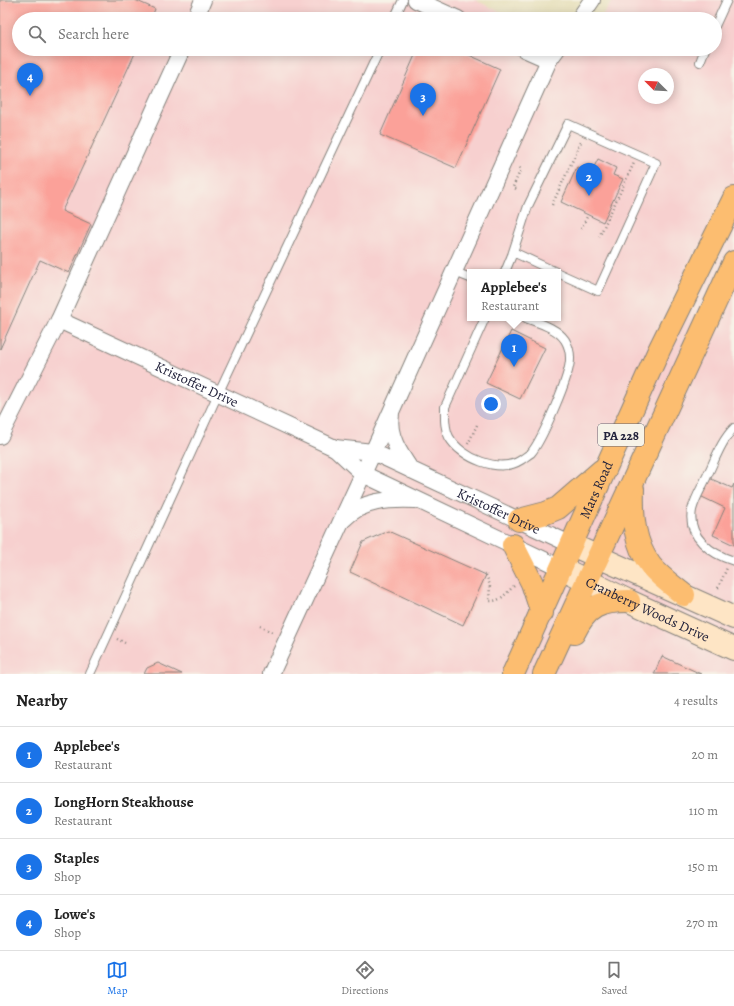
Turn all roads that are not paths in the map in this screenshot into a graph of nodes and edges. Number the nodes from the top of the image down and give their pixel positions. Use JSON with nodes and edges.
{"nodes":[{"id":1,"x":203,"y":0,"type":"edge"},
{"id":2,"x":403,"y":0,"type":"edge"},
{"id":3,"x":416,"y":0,"type":"edge"},
{"id":4,"x":592,"y":0,"type":"edge"},
{"id":5,"x":727,"y":0,"type":"edge"},
{"id":6,"x":198,"y":12,"type":"edge"},
{"id":7,"x":397,"y":12,"type":"edge"},
{"id":8,"x":443,"y":12,"type":"edge"},
{"id":9,"x":584,"y":12,"type":"edge"},
{"id":10,"x":721,"y":12,"type":"edge"},
{"id":11,"x":179,"y":56,"type":"edge"},
{"id":12,"x":377,"y":56,"type":"edge"},
{"id":13,"x":553,"y":56,"type":"edge"},
{"id":14,"x":702,"y":56,"type":"edge"},
{"id":15,"x":700,"y":62,"type":"dead end"},
{"id":16,"x":734,"y":198,"type":"edge"},
{"id":17,"x":513,"y":252,"type":"junction"},
{"id":18,"x":734,"y":262,"type":"edge"},
{"id":19,"x":505,"y":269,"type":"edge"},
{"id":20,"x":550,"y":269,"type":"edge"},
{"id":21,"x":455,"y":272,"type":"junction"},
{"id":22,"x":561,"y":274,"type":"edge"},
{"id":23,"x":467,"y":277,"type":"edge"},
{"id":24,"x":59,"y":320,"type":"junction"},
{"id":25,"x":484,"y":321,"type":"edge"},
{"id":26,"x":533,"y":321,"type":"edge"},
{"id":27,"x":218,"y":394,"type":"junction"},
{"id":28,"x":392,"y":411,"type":"junction"},
{"id":29,"x":734,"y":428,"type":"edge"},
{"id":30,"x":0,"y":436,"type":"edge"},
{"id":31,"x":335,"y":448,"type":"junction"},
{"id":32,"x":374,"y":452,"type":"junction"},
{"id":33,"x":608,"y":466,"type":"junction"},
{"id":34,"x":411,"y":470,"type":"junction"},
{"id":35,"x":363,"y":474,"type":"junction"},
{"id":36,"x":634,"y":480,"type":"junction"},
{"id":37,"x":418,"y":500,"type":"junction"},
{"id":38,"x":518,"y":520,"type":"junction"},
{"id":39,"x":340,"y":525,"type":"junction"},
{"id":40,"x":513,"y":545,"type":"junction"},
{"id":41,"x":572,"y":545,"type":"junction"},
{"id":42,"x":599,"y":557,"type":"junction"},
{"id":43,"x":734,"y":561,"type":"edge"},
{"id":44,"x":562,"y":568,"type":"junction"},
{"id":45,"x":588,"y":581,"type":"junction"},
{"id":46,"x":684,"y":595,"type":"junction"},
{"id":47,"x":629,"y":601,"type":"junction"},
{"id":48,"x":542,"y":613,"type":"junction"},
{"id":49,"x":734,"y":618,"type":"edge"},
{"id":50,"x":734,"y":649,"type":"edge"},
{"id":51,"x":90,"y":674,"type":"edge"},
{"id":52,"x":271,"y":674,"type":"edge"},
{"id":53,"x":513,"y":674,"type":"edge"},
{"id":54,"x":544,"y":674,"type":"edge"},
{"id":55,"x":555,"y":674,"type":"edge"}],
"edges":[{"from":1,"to":6,"type":"street"},
{"from":2,"to":7,"type":"lane"},
{"from":3,"to":8,"type":"street"},
{"from":4,"to":9,"type":"street"},
{"from":5,"to":10,"type":"lane"},
{"from":11,"to":24,"type":"street"},
{"from":12,"to":27,"type":"lane"},
{"from":13,"to":21,"type":"street"},
{"from":14,"to":15,"type":"lane"},
{"from":16,"to":33,"type":"main road","name":"Mars Road","number":"PA 228"},
{"from":17,"to":19,"type":"lane"},
{"from":17,"to":20,"type":"lane"},
{"from":17,"to":22,"type":"lane"},
{"from":18,"to":36,"type":"main road","name":"Mars Road","number":"PA 228"},
{"from":21,"to":23,"type":"lane"},
{"from":21,"to":28,"type":"street"},
{"from":24,"to":27,"type":"street","name":"Kristoffer Drive"},
{"from":24,"to":30,"type":"street"},
{"from":25,"to":26,"type":"lane"},
{"from":27,"to":31,"type":"street","name":"Kristoffer Drive"},
{"from":27,"to":51,"type":"lane"},
{"from":28,"to":32,"type":"street"},
{"from":28,"to":34,"type":"street"},
{"from":29,"to":43,"type":"lane"},
{"from":31,"to":32,"type":"street","name":"Kristoffer Drive"},
{"from":31,"to":35,"type":"street","name":"Kristoffer Drive"},
{"from":32,"to":34,"type":"street","name":"Kristoffer Drive"},
{"from":32,"to":35,"type":"street"},
{"from":33,"to":38,"type":"main road"},
{"from":33,"to":41,"type":"main road","name":"Mars Road","number":"PA 228"},
{"from":34,"to":38,"type":"street","name":"Kristoffer Drive"},
{"from":35,"to":37,"type":"street","name":"Kristoffer Drive"},
{"from":35,"to":39,"type":"street"},
{"from":36,"to":42,"type":"main road","name":"Mars Road","number":"PA 228"},
{"from":36,"to":46,"type":"main road"},
{"from":37,"to":39,"type":"street"},
{"from":37,"to":40,"type":"street","name":"Kristoffer Drive"},
{"from":38,"to":41,"type":"street","name":"Kristoffer Drive"},
{"from":39,"to":52,"type":"street"},
{"from":40,"to":44,"type":"street","name":"Kristoffer Drive"},
{"from":40,"to":48,"type":"main road"},
{"from":41,"to":42,"type":"street","name":"Cranberry Woods Drive"},
{"from":41,"to":44,"type":"main road","name":"Mars Road","number":"PA 228"},
{"from":42,"to":45,"type":"main road","name":"Mars Road","number":"PA 228"},
{"from":42,"to":46,"type":"street","name":"Cranberry Woods Drive"},
{"from":44,"to":45,"type":"street","name":"Cranberry Woods Drive"},
{"from":44,"to":48,"type":"main road","name":"Mars Road","number":"PA 228"},
{"from":45,"to":47,"type":"street","name":"Cranberry Woods Drive"},
{"from":45,"to":54,"type":"main road","name":"Mars Road","number":"PA 228"},
{"from":46,"to":49,"type":"street","name":"Cranberry Woods Drive"},
{"from":47,"to":50,"type":"street","name":"Cranberry Woods Drive"},
{"from":47,"to":55,"type":"main road"},
{"from":48,"to":53,"type":"main road","name":"Mars Road","number":"PA 228"}]}
